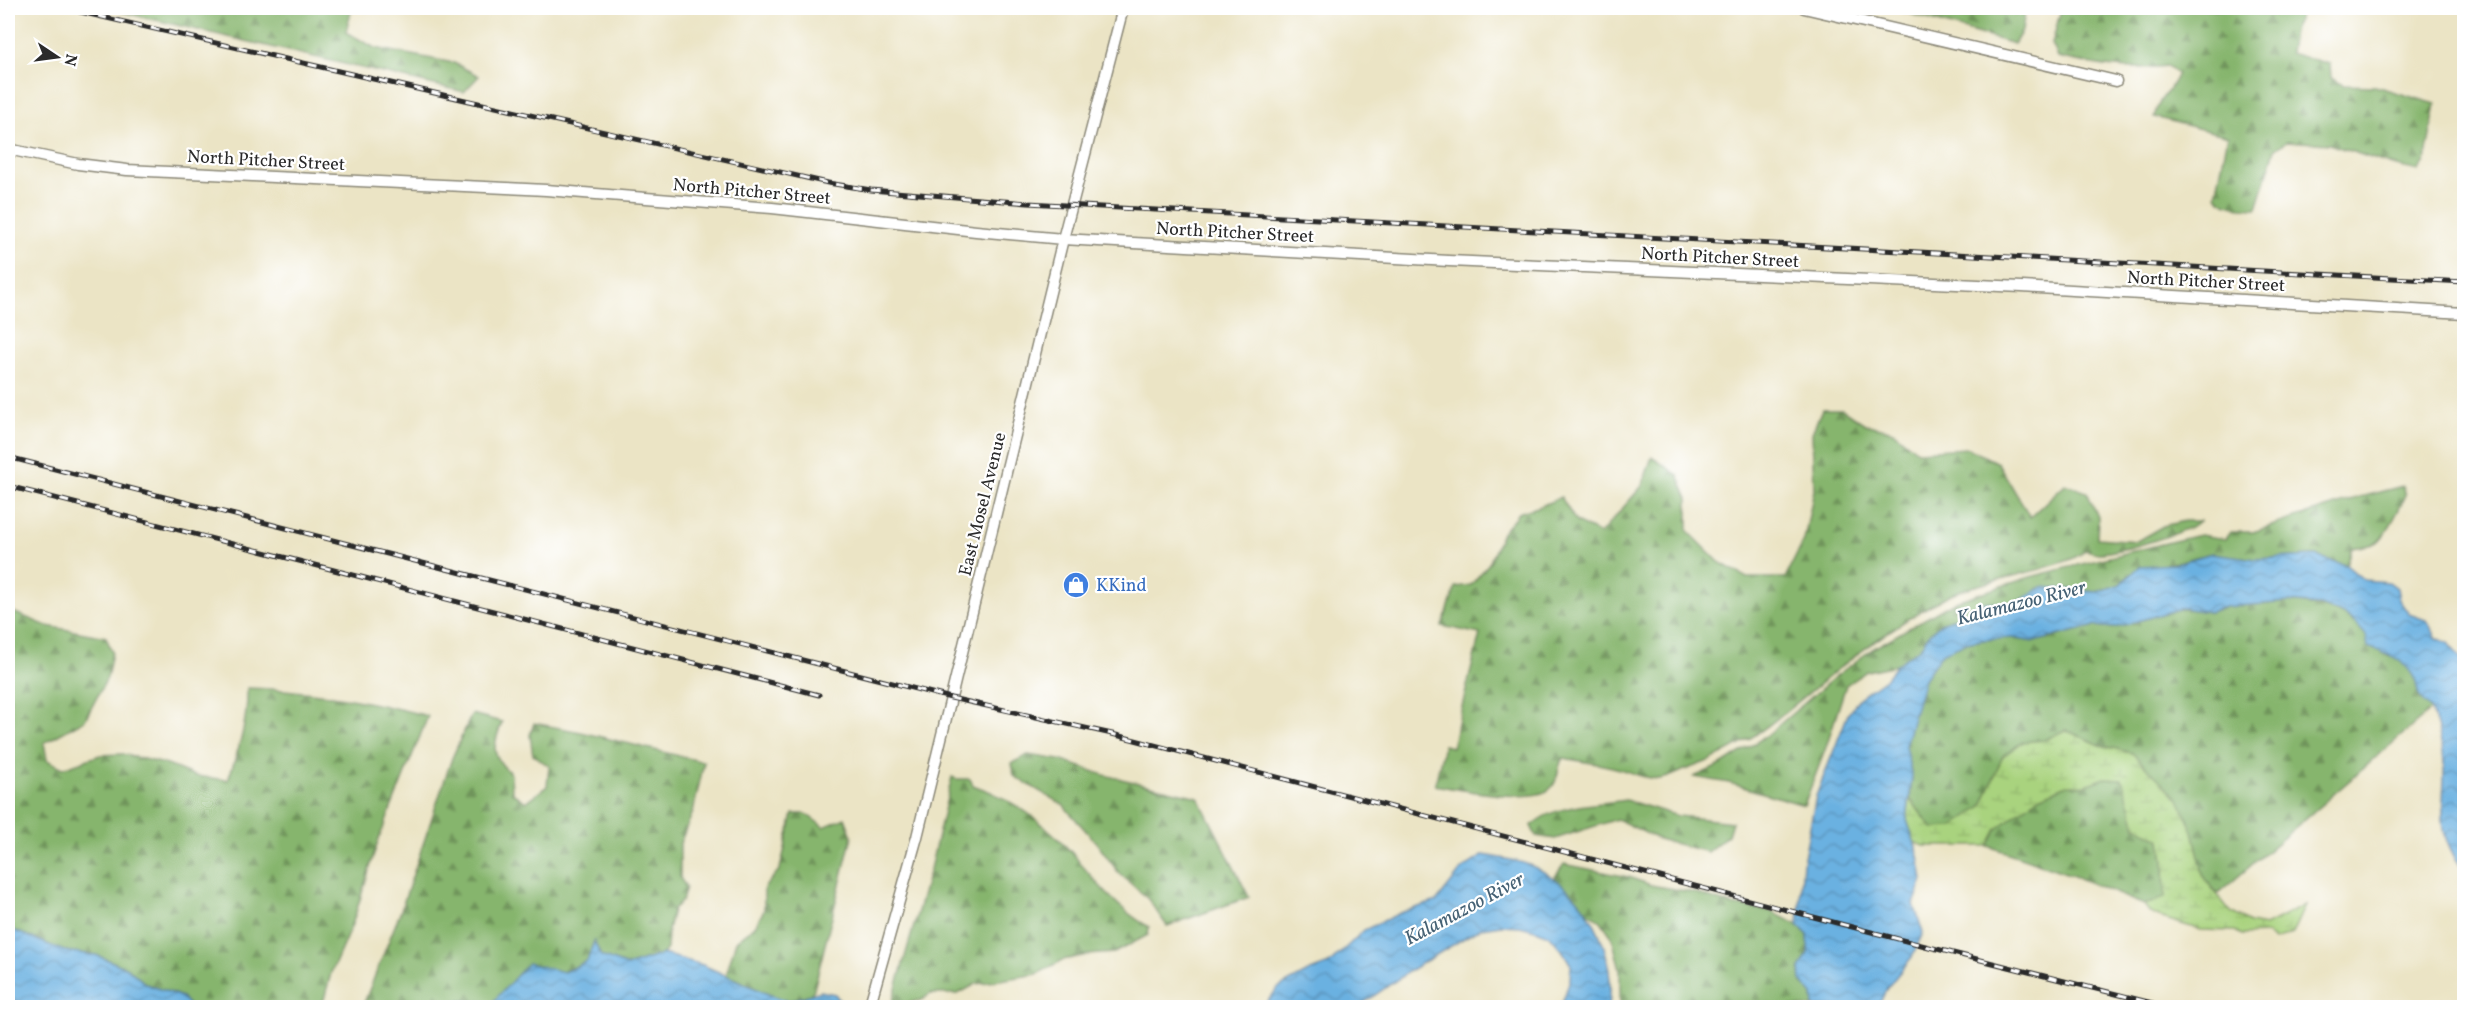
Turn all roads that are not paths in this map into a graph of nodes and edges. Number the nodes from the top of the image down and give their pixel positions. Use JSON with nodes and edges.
{"nodes":[{"id":1,"x":1123,"y":8,"type":"edge"},
{"id":2,"x":1804,"y":8,"type":"edge"},
{"id":3,"x":2116,"y":81,"type":"dead end"},
{"id":4,"x":8,"y":149,"type":"edge"},
{"id":5,"x":1063,"y":239,"type":"junction"},
{"id":6,"x":2464,"y":313,"type":"edge"},
{"id":7,"x":869,"y":1008,"type":"edge"}],
"edges":[{"from":1,"to":5,"type":"street","name":"East Mosel Avenue"},
{"from":2,"to":3,"type":"street"},
{"from":4,"to":5,"type":"street","name":"North Pitcher Street"},
{"from":5,"to":6,"type":"street","name":"North Pitcher Street"},
{"from":5,"to":7,"type":"street","name":"East Mosel Avenue"}]}
